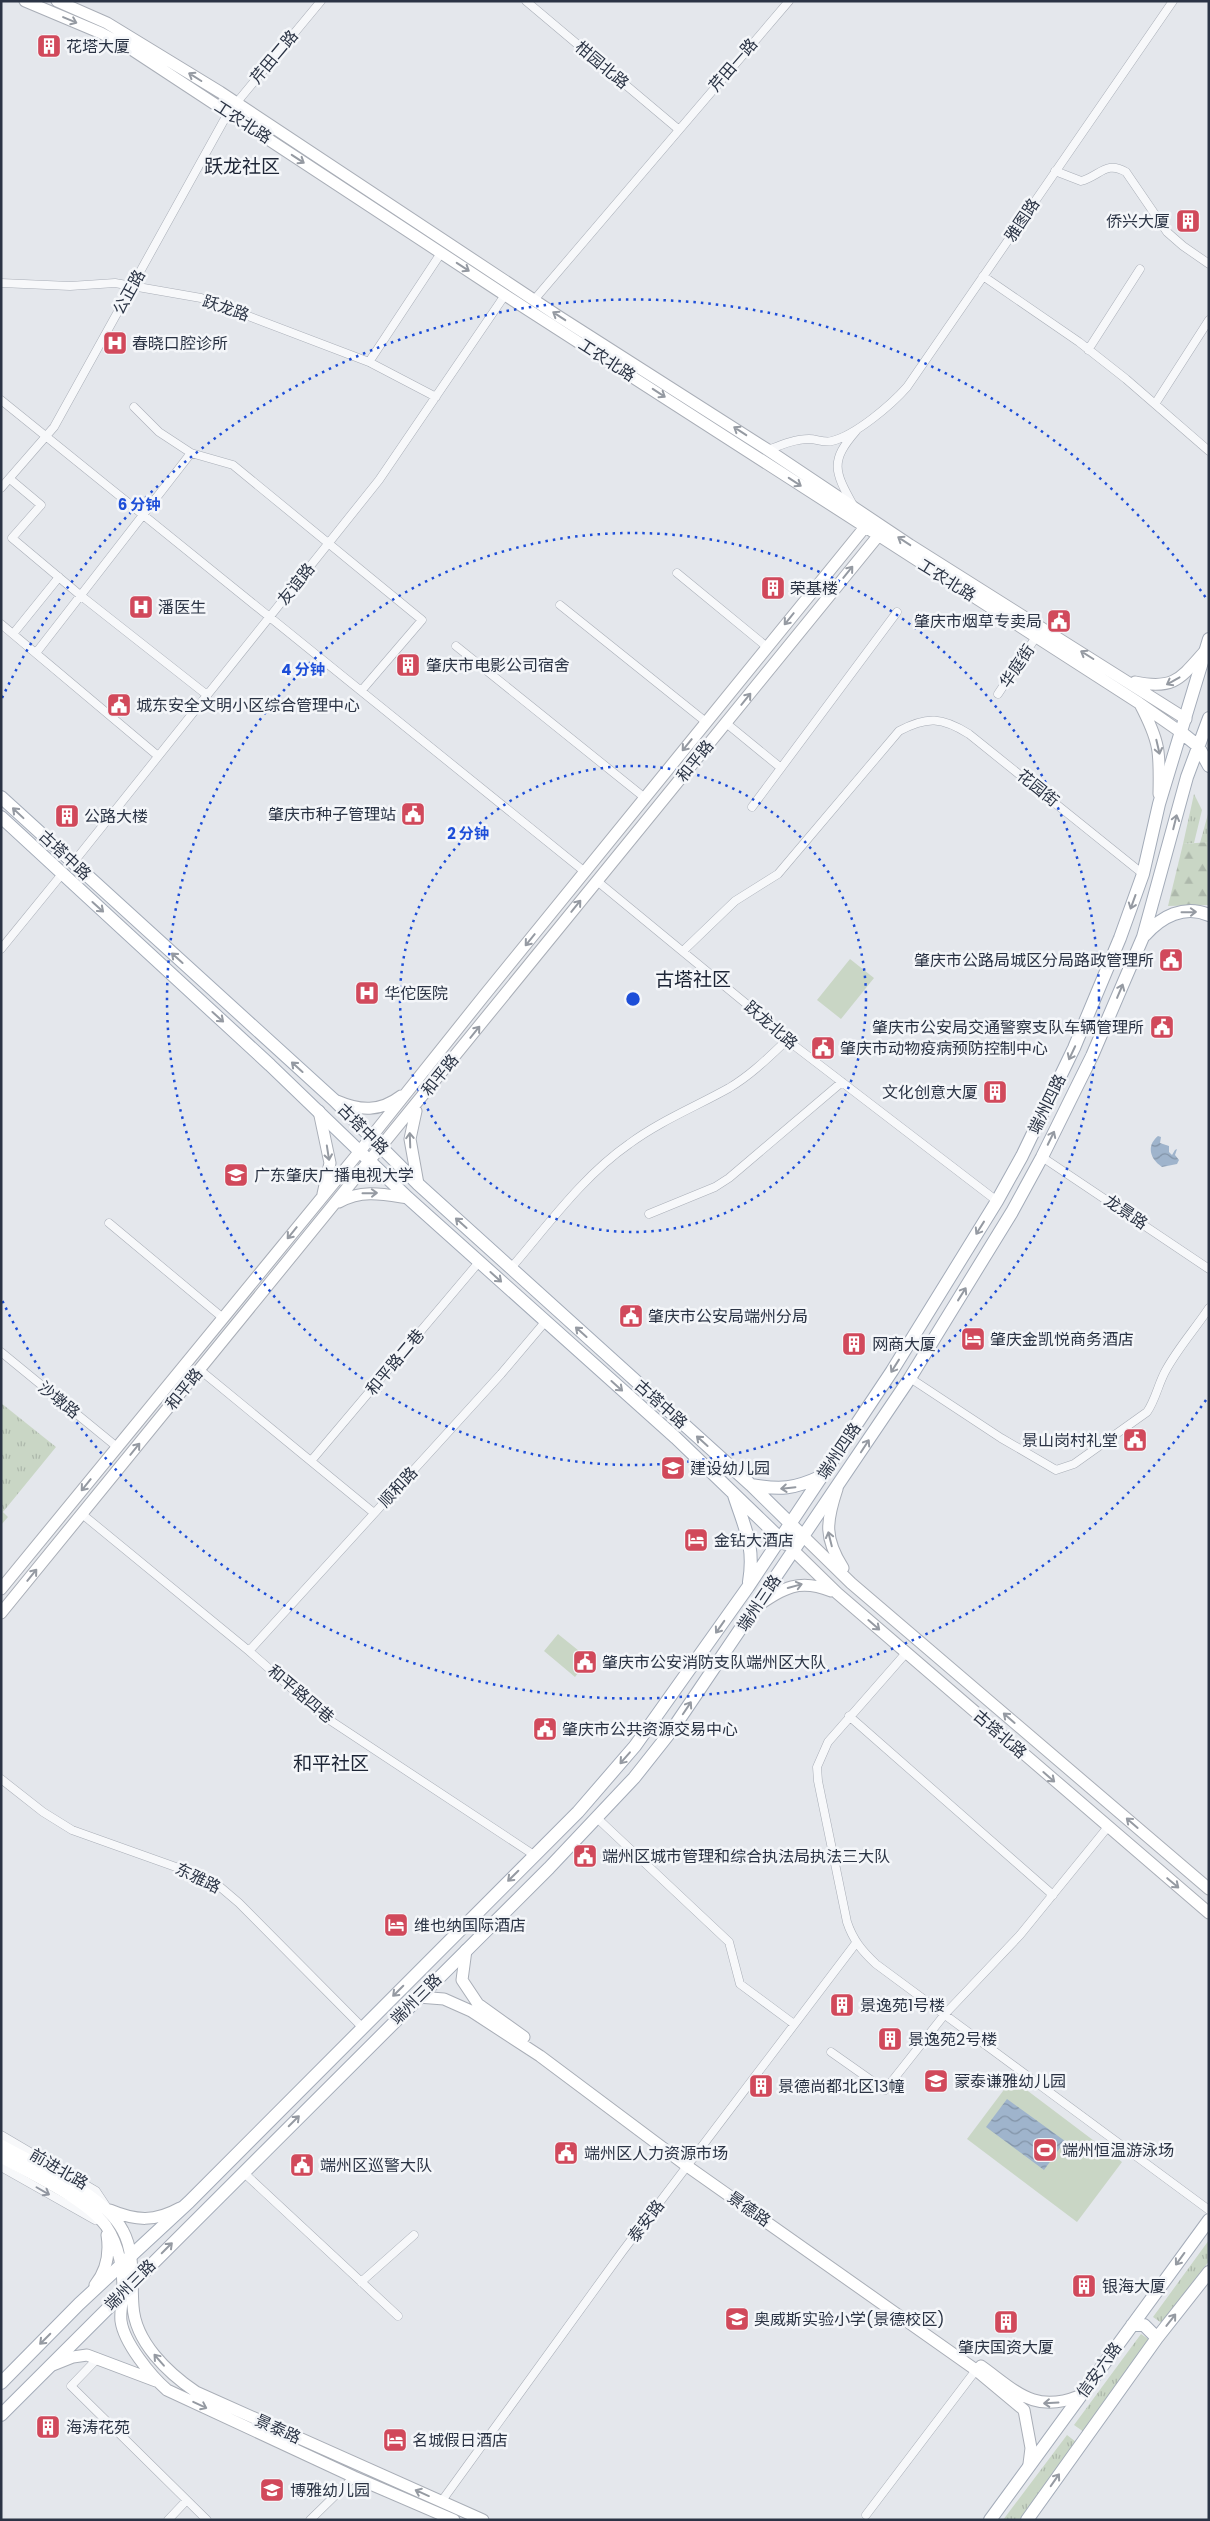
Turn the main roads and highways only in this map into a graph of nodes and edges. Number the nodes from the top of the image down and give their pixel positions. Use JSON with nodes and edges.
{"nodes":[{"id":1,"x":1208,"y":646,"type":"edge"},
{"id":2,"x":1186,"y":718,"type":"junction"},
{"id":3,"x":1207,"y":727,"type":"edge"},
{"id":4,"x":1182,"y":732,"type":"junction"},
{"id":5,"x":1198,"y":746,"type":"junction"},
{"id":6,"x":1209,"y":766,"type":"edge"},
{"id":7,"x":1,"y":797,"type":"edge"},
{"id":8,"x":1,"y":818,"type":"edge"},
{"id":9,"x":1152,"y":837,"type":"junction"},
{"id":10,"x":1170,"y":841,"type":"junction"},
{"id":11,"x":1209,"y":915,"type":"edge"},
{"id":12,"x":1143,"y":937,"type":"junction"},
{"id":13,"x":280,"y":1051,"type":"junction"},
{"id":14,"x":270,"y":1065,"type":"junction"},
{"id":15,"x":930,"y":1309,"type":"junction"},
{"id":16,"x":947,"y":1319,"type":"junction"},
{"id":17,"x":685,"y":1426,"type":"junction"},
{"id":18,"x":676,"y":1438,"type":"junction"},
{"id":19,"x":822,"y":1476,"type":"junction"},
{"id":20,"x":751,"y":1486,"type":"junction"},
{"id":21,"x":734,"y":1493,"type":"junction"},
{"id":22,"x":790,"y":1524,"type":"junction"},
{"id":23,"x":804,"y":1537,"type":"junction"},
{"id":24,"x":780,"y":1538,"type":"junction"},
{"id":25,"x":794,"y":1551,"type":"junction"},
{"id":26,"x":748,"y":1587,"type":"junction"},
{"id":27,"x":261,"y":2129,"type":"junction"},
{"id":28,"x":273,"y":2141,"type":"junction"},
{"id":29,"x":1209,"y":2220,"type":"edge"},
{"id":30,"x":1209,"y":2272,"type":"edge"},
{"id":31,"x":68,"y":2316,"type":"junction"},
{"id":32,"x":1132,"y":2325,"type":"junction"},
{"id":33,"x":84,"y":2332,"type":"junction"},
{"id":34,"x":1157,"y":2338,"type":"junction"},
{"id":35,"x":1,"y":2383,"type":"edge"},
{"id":36,"x":1,"y":2415,"type":"edge"},
{"id":37,"x":990,"y":2520,"type":"edge"},
{"id":38,"x":1027,"y":2520,"type":"edge"}],
"edges":[{"from":1,"to":2,"type":"main road","name":"端州四路"},
{"from":2,"to":3,"type":"main road"},
{"from":2,"to":4,"type":"main road","name":"端州四路"},
{"from":3,"to":5,"type":"main road","name":"端州四路"},
{"from":4,"to":5,"type":"main road"},
{"from":4,"to":9,"type":"main road","name":"端州四路"},
{"from":5,"to":6,"type":"main road"},
{"from":10,"to":5,"type":"main road","name":"端州四路","one_way":true},
{"from":13,"to":7,"type":"main road","name":"古塔中路","one_way":true},
{"from":8,"to":14,"type":"main road","name":"古塔中路","one_way":true},
{"from":9,"to":10,"type":"main road"},
{"from":9,"to":15,"type":"main road","name":"端州四路","one_way":true},
{"from":10,"to":12,"type":"main road","name":"端州四路"},
{"from":12,"to":11,"type":"main road","one_way":true},
{"from":16,"to":12,"type":"main road","name":"端州四路","one_way":true},
{"from":13,"to":14,"type":"main road"},
{"from":17,"to":13,"type":"main road","name":"古塔中路","one_way":true},
{"from":14,"to":18,"type":"main road","name":"古塔中路","one_way":true},
{"from":15,"to":16,"type":"main road"},
{"from":15,"to":19,"type":"main road","name":"端州四路","one_way":true},
{"from":23,"to":16,"type":"main road","name":"端州四路","one_way":true},
{"from":17,"to":18,"type":"main road"},
{"from":20,"to":17,"type":"main road","name":"古塔中路","one_way":true},
{"from":18,"to":21,"type":"main road","name":"古塔中路"},
{"from":19,"to":20,"type":"main road","one_way":true},
{"from":19,"to":22,"type":"main road","name":"端州四路"},
{"from":20,"to":22,"type":"main road","name":"古塔中路"},
{"from":21,"to":24,"type":"main road","name":"古塔中路"},
{"from":21,"to":26,"type":"main road"},
{"from":22,"to":23,"type":"main road","name":"古塔中路"},
{"from":22,"to":24,"type":"main road","name":"端州四路"},
{"from":23,"to":25,"type":"main road","name":"端州四路"},
{"from":24,"to":25,"type":"main road","name":"古塔中路"},
{"from":24,"to":26,"type":"main road","name":"端州三路"},
{"from":28,"to":25,"type":"main road","name":"端州三路","one_way":true},
{"from":26,"to":27,"type":"main road","name":"端州三路","one_way":true},
{"from":27,"to":28,"type":"main road"},
{"from":27,"to":31,"type":"main road","name":"端州三路"},
{"from":33,"to":28,"type":"main road","name":"端州三路","one_way":true},
{"from":29,"to":32,"type":"main road","name":"信安六路","one_way":true},
{"from":34,"to":30,"type":"main road","name":"信安六路","one_way":true},
{"from":31,"to":33,"type":"main road"},
{"from":31,"to":35,"type":"main road","name":"端州三路","one_way":true},
{"from":32,"to":34,"type":"main road"},
{"from":32,"to":37,"type":"main road","name":"信安六路"},
{"from":33,"to":36,"type":"main road","name":"端州三路"},
{"from":38,"to":34,"type":"main road","name":"信安六路","one_way":true}]}
